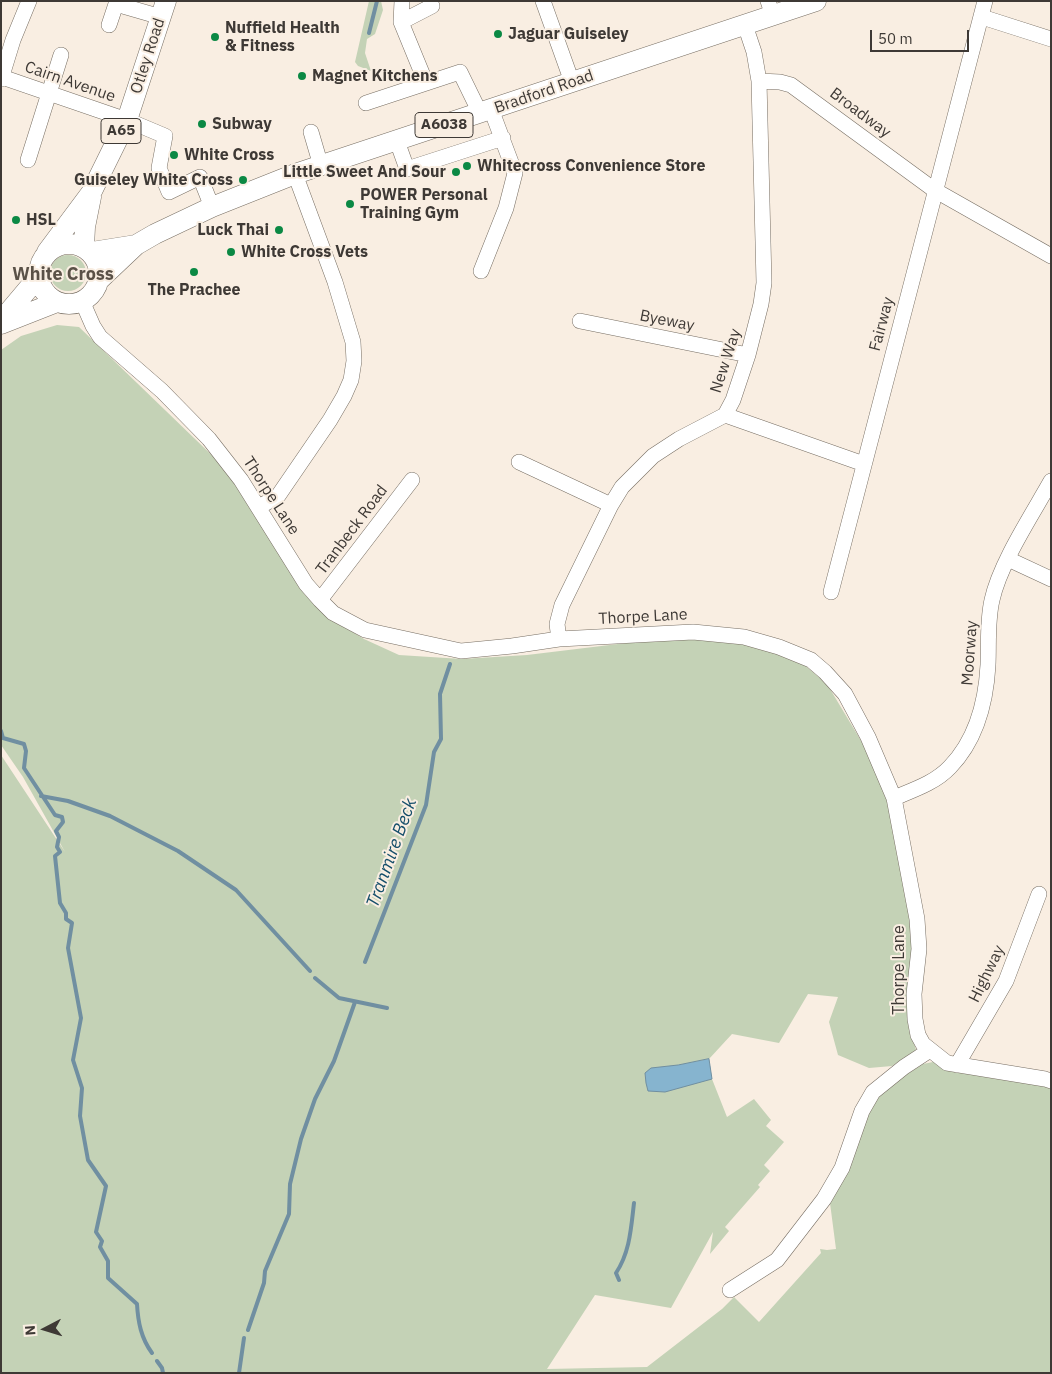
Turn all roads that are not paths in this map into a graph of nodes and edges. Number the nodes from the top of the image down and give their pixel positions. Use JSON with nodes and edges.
{"nodes":[{"id":1,"x":29,"y":1,"type":"edge"},
{"id":2,"x":402,"y":1,"type":"edge"},
{"id":3,"x":543,"y":1,"type":"edge"},
{"id":4,"x":816,"y":1,"type":"edge"},
{"id":5,"x":985,"y":1,"type":"edge"},
{"id":6,"x":116,"y":2,"type":"edge"},
{"id":7,"x":432,"y":6,"type":"dead end"},
{"id":8,"x":771,"y":8,"type":"edge"},
{"id":9,"x":164,"y":9,"type":"edge"},
{"id":10,"x":982,"y":17,"type":"junction"},
{"id":11,"x":400,"y":22,"type":"junction"},
{"id":12,"x":745,"y":24,"type":"junction"},
{"id":13,"x":109,"y":25,"type":"dead end"},
{"id":14,"x":7,"y":37,"type":"edge"},
{"id":15,"x":1051,"y":39,"type":"edge"},
{"id":16,"x":61,"y":54,"type":"dead end"},
{"id":17,"x":2,"y":78,"type":"edge"},
{"id":18,"x":572,"y":82,"type":"junction"},
{"id":19,"x":759,"y":82,"type":"junction"},
{"id":20,"x":426,"y":83,"type":"junction"},
{"id":21,"x":49,"y":92,"type":"junction"},
{"id":22,"x":366,"y":103,"type":"dead end"},
{"id":23,"x":486,"y":111,"type":"junction"},
{"id":24,"x":127,"y":120,"type":"junction"},
{"id":25,"x":310,"y":132,"type":"dead end"},
{"id":26,"x":503,"y":138,"type":"junction"},
{"id":27,"x":397,"y":141,"type":"junction"},
{"id":28,"x":28,"y":160,"type":"dead end"},
{"id":29,"x":321,"y":166,"type":"junction"},
{"id":30,"x":295,"y":174,"type":"junction"},
{"id":31,"x":935,"y":191,"type":"junction"},
{"id":32,"x":91,"y":193,"type":"junction"},
{"id":33,"x":212,"y":207,"type":"junction"},
{"id":34,"x":136,"y":245,"type":"junction"},
{"id":35,"x":88,"y":250,"type":"junction"},
{"id":36,"x":47,"y":252,"type":"junction"},
{"id":37,"x":1051,"y":256,"type":"edge"},
{"id":38,"x":481,"y":271,"type":"dead end"},
{"id":39,"x":38,"y":276,"type":"junction"},
{"id":40,"x":99,"y":280,"type":"junction"},
{"id":41,"x":82,"y":301,"type":"junction"},
{"id":42,"x":57,"y":302,"type":"junction"},
{"id":43,"x":580,"y":321,"type":"dead end"},
{"id":44,"x":1,"y":323,"type":"edge"},
{"id":45,"x":748,"y":355,"type":"junction"},
{"id":46,"x":725,"y":415,"type":"junction"},
{"id":47,"x":519,"y":462,"type":"dead end"},
{"id":48,"x":864,"y":464,"type":"junction"},
{"id":49,"x":412,"y":480,"type":"dead end"},
{"id":50,"x":1051,"y":481,"type":"edge"},
{"id":51,"x":611,"y":505,"type":"junction"},
{"id":52,"x":259,"y":507,"type":"junction"},
{"id":53,"x":1008,"y":559,"type":"junction"},
{"id":54,"x":1051,"y":579,"type":"edge"},
{"id":55,"x":831,"y":592,"type":"dead end"},
{"id":56,"x":320,"y":600,"type":"junction"},
{"id":57,"x":559,"y":640,"type":"junction"},
{"id":58,"x":894,"y":798,"type":"junction"},
{"id":59,"x":1039,"y":894,"type":"dead end"},
{"id":60,"x":930,"y":1050,"type":"junction"},
{"id":61,"x":957,"y":1066,"type":"junction"},
{"id":62,"x":1051,"y":1081,"type":"edge"},
{"id":63,"x":730,"y":1290,"type":"dead end"}],
"edges":[{"from":1,"to":14,"type":"street","name":"Cairn Avenue"},
{"from":2,"to":11,"type":"street"},
{"from":3,"to":18,"type":"street"},
{"from":4,"to":8,"type":"main road","name":"Bradford Road","number":"A6038"},
{"from":5,"to":10,"type":"street","name":"Fairway"},
{"from":6,"to":9,"type":"street"},
{"from":6,"to":13,"type":"street"},
{"from":7,"to":11,"type":"street"},
{"from":8,"to":12,"type":"main road","name":"Bradford Road","number":"A6038"},
{"from":9,"to":24,"type":"main road","name":"Otley Road","number":"A65"},
{"from":10,"to":15,"type":"street"},
{"from":10,"to":31,"type":"street","name":"Fairway"},
{"from":11,"to":20,"type":"street"},
{"from":12,"to":18,"type":"main road","name":"Bradford Road","number":"A6038"},
{"from":12,"to":19,"type":"street","name":"New Way"},
{"from":14,"to":17,"type":"street","name":"Cairn Avenue"},
{"from":16,"to":21,"type":"street"},
{"from":17,"to":21,"type":"street","name":"Cairn Avenue"},
{"from":18,"to":23,"type":"main road","name":"Bradford Road","number":"A6038"},
{"from":19,"to":31,"type":"street","name":"Broadway"},
{"from":19,"to":45,"type":"street","name":"New Way"},
{"from":20,"to":22,"type":"street"},
{"from":20,"to":23,"type":"street"},
{"from":21,"to":24,"type":"street","name":"Cairn Avenue"},
{"from":21,"to":28,"type":"street"},
{"from":23,"to":26,"type":"street"},
{"from":23,"to":27,"type":"main road","name":"Bradford Road","number":"A6038"},
{"from":24,"to":32,"type":"main road","name":"Otley Road","number":"A65"},
{"from":24,"to":33,"type":"street","name":"Cairn Avenue"},
{"from":25,"to":29,"type":"street"},
{"from":26,"to":27,"type":"street"},
{"from":26,"to":38,"type":"street"},
{"from":27,"to":29,"type":"main road","name":"Bradford Road","number":"A6038"},
{"from":29,"to":30,"type":"main road","name":"Bradford Road","number":"A6038"},
{"from":30,"to":33,"type":"main road","name":"Bradford Road","number":"A6038"},
{"from":30,"to":52,"type":"street"},
{"from":31,"to":37,"type":"street","name":"Broadway"},
{"from":31,"to":48,"type":"street","name":"Fairway"},
{"from":32,"to":35,"type":"main road","name":"Otley Road","number":"A65"},
{"from":32,"to":36,"type":"main road","name":"Otley Road","number":"A65"},
{"from":33,"to":34,"type":"main road","name":"Bradford Road","number":"A6038"},
{"from":34,"to":35,"type":"main road","name":"Bradford Road","number":"A6038"},
{"from":34,"to":40,"type":"main road","name":"Bradford Road","number":"A6038"},
{"from":35,"to":36,"type":"main road"},
{"from":35,"to":40,"type":"main road","number":"A65"},
{"from":36,"to":39,"type":"main road","number":"A65"},
{"from":39,"to":42,"type":"main road"},
{"from":39,"to":44,"type":"main road","number":"A65"},
{"from":40,"to":41,"type":"main road"},
{"from":41,"to":42,"type":"main road","number":"A65"},
{"from":41,"to":52,"type":"street","name":"Thorpe Lane"},
{"from":42,"to":44,"type":"main road","number":"A65"},
{"from":43,"to":45,"type":"street","name":"Byeway"},
{"from":45,"to":46,"type":"street","name":"New Way"},
{"from":46,"to":48,"type":"street"},
{"from":46,"to":51,"type":"street","name":"New Way"},
{"from":47,"to":51,"type":"street"},
{"from":48,"to":55,"type":"street","name":"Fairway"},
{"from":49,"to":56,"type":"street","name":"Tranbeck Road"},
{"from":50,"to":53,"type":"street","name":"Moorway"},
{"from":51,"to":57,"type":"street","name":"New Way"},
{"from":52,"to":56,"type":"street","name":"Thorpe Lane"},
{"from":53,"to":54,"type":"street"},
{"from":53,"to":58,"type":"street","name":"Moorway"},
{"from":56,"to":57,"type":"street","name":"Thorpe Lane"},
{"from":57,"to":58,"type":"street","name":"Thorpe Lane"},
{"from":58,"to":60,"type":"street","name":"Thorpe Lane"},
{"from":59,"to":61,"type":"street","name":"Highway"},
{"from":60,"to":61,"type":"street","name":"Thorpe Lane"},
{"from":60,"to":63,"type":"street"},
{"from":61,"to":62,"type":"street","name":"Thorpe Lane"}]}
